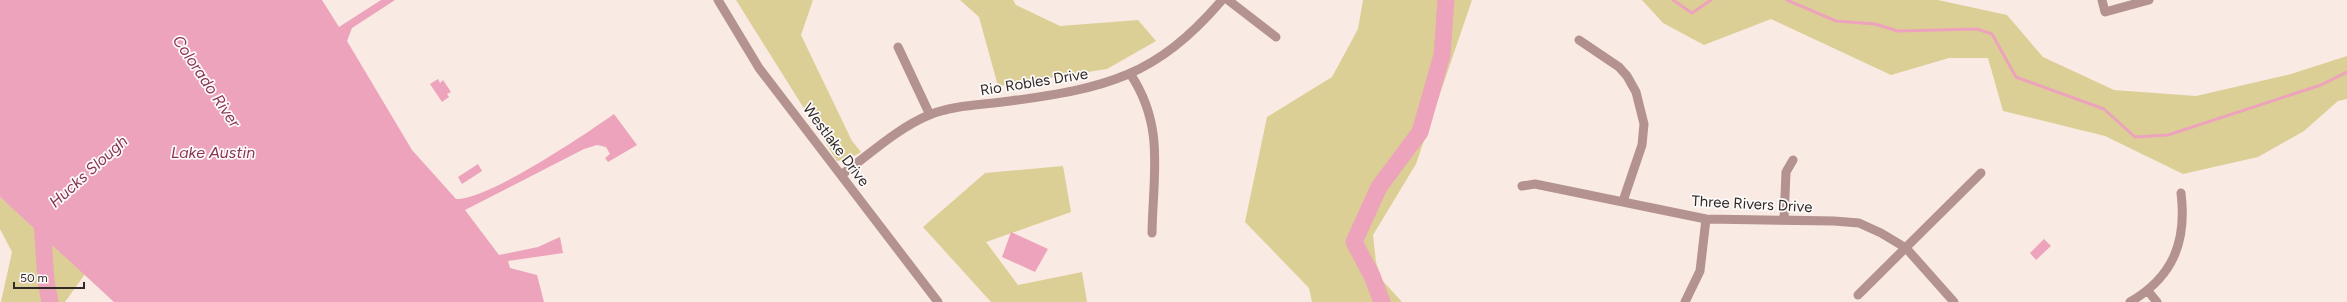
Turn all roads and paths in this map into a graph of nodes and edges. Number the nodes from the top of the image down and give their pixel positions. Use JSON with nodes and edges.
{"nodes":[{"id":1,"x":718,"y":0,"type":"edge"},
{"id":2,"x":1222,"y":0,"type":"edge"},
{"id":3,"x":1228,"y":0,"type":"edge"},
{"id":4,"x":2102,"y":0,"type":"edge"},
{"id":5,"x":2149,"y":0,"type":"edge"},
{"id":6,"x":1276,"y":37,"type":"dead end"},
{"id":7,"x":1579,"y":40,"type":"dead end"},
{"id":8,"x":898,"y":47,"type":"dead end"},
{"id":9,"x":1131,"y":75,"type":"junction"},
{"id":10,"x":930,"y":115,"type":"junction"},
{"id":11,"x":1793,"y":160,"type":"dead end"},
{"id":12,"x":1982,"y":173,"type":"dead end"},
{"id":13,"x":841,"y":175,"type":"junction"},
{"id":14,"x":1522,"y":186,"type":"dead end"},
{"id":15,"x":2181,"y":193,"type":"dead end"},
{"id":16,"x":1623,"y":201,"type":"junction"},
{"id":17,"x":1706,"y":219,"type":"junction"},
{"id":18,"x":1784,"y":220,"type":"junction"},
{"id":19,"x":1152,"y":233,"type":"dead end"},
{"id":20,"x":1906,"y":248,"type":"junction"},
{"id":21,"x":2148,"y":292,"type":"junction"},
{"id":22,"x":1858,"y":295,"type":"dead end"},
{"id":23,"x":938,"y":302,"type":"edge"},
{"id":24,"x":1685,"y":302,"type":"edge"},
{"id":25,"x":1954,"y":302,"type":"edge"},
{"id":26,"x":2130,"y":302,"type":"edge"},
{"id":27,"x":2157,"y":302,"type":"edge"}],
"edges":[{"from":1,"to":13,"type":"street","name":"Westlake Drive"},
{"from":2,"to":9,"type":"street","name":"Rio Robles Drive"},
{"from":3,"to":6,"type":"street"},
{"from":4,"to":5,"type":"street"},
{"from":7,"to":16,"type":"street"},
{"from":8,"to":10,"type":"street"},
{"from":9,"to":10,"type":"street","name":"Rio Robles Drive"},
{"from":9,"to":19,"type":"street"},
{"from":10,"to":13,"type":"street","name":"Rio Robles Drive"},
{"from":11,"to":18,"type":"street"},
{"from":12,"to":20,"type":"street"},
{"from":13,"to":23,"type":"street","name":"Westlake Drive"},
{"from":14,"to":16,"type":"street","name":"Three Rivers Drive"},
{"from":15,"to":21,"type":"street"},
{"from":16,"to":17,"type":"street","name":"Three Rivers Drive"},
{"from":17,"to":18,"type":"street","name":"Three Rivers Drive"},
{"from":17,"to":24,"type":"street"},
{"from":18,"to":20,"type":"street","name":"Three Rivers Drive"},
{"from":20,"to":22,"type":"street"},
{"from":20,"to":25,"type":"street","name":"Three Rivers Drive"},
{"from":21,"to":26,"type":"street"},
{"from":21,"to":27,"type":"street"}]}
